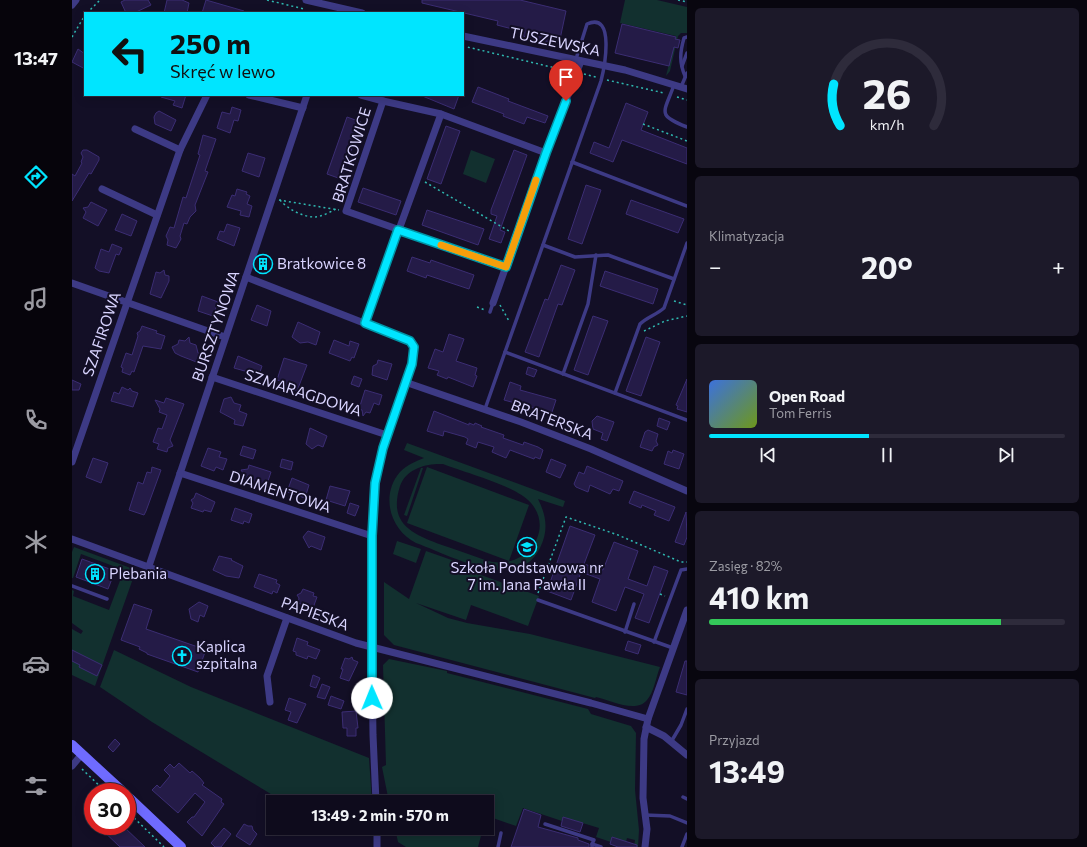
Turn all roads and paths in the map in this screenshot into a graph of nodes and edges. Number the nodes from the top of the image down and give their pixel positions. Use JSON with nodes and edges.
{"nodes":[{"id":1,"x":76,"y":0,"type":"edge"},
{"id":2,"x":100,"y":0,"type":"edge"},
{"id":3,"x":267,"y":0,"type":"edge"},
{"id":4,"x":306,"y":0,"type":"edge"},
{"id":5,"x":678,"y":0,"type":"edge"},
{"id":6,"x":687,"y":2,"type":"edge"},
{"id":7,"x":72,"y":5,"type":"edge"},
{"id":8,"x":308,"y":10,"type":"dead end"},
{"id":9,"x":334,"y":10,"type":"edge"},
{"id":10,"x":88,"y":12,"type":"edge"},
{"id":11,"x":353,"y":12,"type":"edge"},
{"id":12,"x":84,"y":17,"type":"edge"},
{"id":13,"x":464,"y":36,"type":"edge"},
{"id":14,"x":72,"y":37,"type":"edge"},
{"id":15,"x":687,"y":37,"type":"edge"},
{"id":16,"x":687,"y":53,"type":"edge"},
{"id":17,"x":579,"y":60,"type":"junction"},
{"id":18,"x":605,"y":66,"type":"junction"},
{"id":19,"x":681,"y":67,"type":"junction"},
{"id":20,"x":686,"y":75,"type":"edge"},
{"id":21,"x":681,"y":87,"type":"edge"},
{"id":22,"x":207,"y":96,"type":"edge"},
{"id":23,"x":253,"y":96,"type":"edge"},
{"id":24,"x":307,"y":96,"type":"edge"},
{"id":25,"x":365,"y":96,"type":"edge"},
{"id":26,"x":383,"y":101,"type":"junction"},
{"id":27,"x":303,"y":108,"type":"junction"},
{"id":28,"x":441,"y":114,"type":"junction"},
{"id":29,"x":643,"y":124,"type":"dead end"},
{"id":30,"x":687,"y":127,"type":"edge"},
{"id":31,"x":135,"y":129,"type":"dead end"},
{"id":32,"x":687,"y":141,"type":"edge"},
{"id":33,"x":180,"y":150,"type":"junction"},
{"id":34,"x":546,"y":153,"type":"junction"},
{"id":35,"x":572,"y":162,"type":"junction"},
{"id":36,"x":418,"y":178,"type":"junction"},
{"id":37,"x":102,"y":189,"type":"dead end"},
{"id":38,"x":276,"y":199,"type":"junction"},
{"id":39,"x":687,"y":206,"type":"edge"},
{"id":40,"x":336,"y":210,"type":"junction"},
{"id":41,"x":346,"y":212,"type":"junction"},
{"id":42,"x":157,"y":215,"type":"junction"},
{"id":43,"x":398,"y":230,"type":"junction"},
{"id":44,"x":513,"y":233,"type":"dead end"},
{"id":45,"x":687,"y":243,"type":"edge"},
{"id":46,"x":543,"y":245,"type":"junction"},
{"id":47,"x":596,"y":255,"type":"junction"},
{"id":48,"x":506,"y":267,"type":"junction"},
{"id":49,"x":246,"y":276,"type":"junction"},
{"id":50,"x":674,"y":279,"type":"junction"},
{"id":51,"x":72,"y":283,"type":"edge"},
{"id":52,"x":667,"y":298,"type":"junction"},
{"id":53,"x":127,"y":303,"type":"junction"},
{"id":54,"x":493,"y":303,"type":"junction"},
{"id":55,"x":687,"y":306,"type":"edge"},
{"id":56,"x":490,"y":312,"type":"dead end"},
{"id":57,"x":687,"y":316,"type":"edge"},
{"id":58,"x":365,"y":323,"type":"junction"},
{"id":59,"x":515,"y":323,"type":"junction"},
{"id":60,"x":638,"y":330,"type":"junction"},
{"id":61,"x":225,"y":337,"type":"junction"},
{"id":62,"x":505,"y":352,"type":"junction"},
{"id":63,"x":563,"y":374,"type":"junction"},
{"id":64,"x":212,"y":377,"type":"junction"},
{"id":65,"x":405,"y":382,"type":"junction"},
{"id":66,"x":615,"y":393,"type":"junction"},
{"id":67,"x":485,"y":409,"type":"junction"},
{"id":68,"x":687,"y":420,"type":"edge"},
{"id":69,"x":387,"y":435,"type":"junction"},
{"id":70,"x":72,"y":462,"type":"edge"},
{"id":71,"x":180,"y":473,"type":"junction"},
{"id":72,"x":687,"y":491,"type":"edge"},
{"id":73,"x":372,"y":536,"type":"junction"},
{"id":74,"x":72,"y":538,"type":"edge"},
{"id":75,"x":687,"y":562,"type":"edge"},
{"id":76,"x":149,"y":566,"type":"junction"},
{"id":77,"x":687,"y":568,"type":"edge"},
{"id":78,"x":72,"y":586,"type":"edge"},
{"id":79,"x":660,"y":594,"type":"dead end"},
{"id":80,"x":666,"y":596,"type":"dead end"},
{"id":81,"x":107,"y":599,"type":"dead end"},
{"id":82,"x":538,"y":600,"type":"joint"},
{"id":83,"x":634,"y":604,"type":"dead end"},
{"id":84,"x":687,"y":610,"type":"edge"},
{"id":85,"x":287,"y":618,"type":"junction"},
{"id":86,"x":624,"y":632,"type":"junction"},
{"id":87,"x":654,"y":642,"type":"junction"},
{"id":88,"x":372,"y":648,"type":"junction"},
{"id":89,"x":673,"y":648,"type":"junction"},
{"id":90,"x":270,"y":702,"type":"dead end"},
{"id":91,"x":687,"y":709,"type":"edge"},
{"id":92,"x":648,"y":719,"type":"junction"},
{"id":93,"x":646,"y":727,"type":"junction"},
{"id":94,"x":670,"y":742,"type":"junction"},
{"id":95,"x":72,"y":745,"type":"edge"},
{"id":96,"x":687,"y":755,"type":"edge"},
{"id":97,"x":76,"y":761,"type":"edge"},
{"id":98,"x":97,"y":783,"type":"edge"},
{"id":99,"x":109,"y":783,"type":"edge"},
{"id":100,"x":376,"y":795,"type":"edge"},
{"id":101,"x":136,"y":804,"type":"edge"},
{"id":102,"x":645,"y":815,"type":"junction"},
{"id":103,"x":136,"y":821,"type":"edge"},
{"id":104,"x":687,"y":823,"type":"edge"},
{"id":105,"x":545,"y":824,"type":"dead end"},
{"id":106,"x":501,"y":833,"type":"dead end"},
{"id":107,"x":687,"y":834,"type":"edge"},
{"id":108,"x":377,"y":835,"type":"edge"},
{"id":109,"x":592,"y":846,"type":"edge"},
{"id":110,"x":164,"y":847,"type":"edge"},
{"id":111,"x":181,"y":847,"type":"edge"},
{"id":112,"x":377,"y":847,"type":"edge"},
{"id":113,"x":498,"y":847,"type":"edge"},
{"id":114,"x":601,"y":847,"type":"edge"},
{"id":115,"x":646,"y":847,"type":"edge"},
{"id":116,"x":682,"y":847,"type":"edge"}],
"edges":[{"from":1,"to":7,"type":"street"},
{"from":2,"to":10,"type":"path"},
{"from":3,"to":8,"type":"path"},
{"from":4,"to":9,"type":"street"},
{"from":5,"to":6,"type":"path"},
{"from":9,"to":11,"type":"street"},
{"from":12,"to":14,"type":"path"},
{"from":13,"to":17,"type":"street","name":"TUSZEWSKA"},
{"from":15,"to":19,"type":"lane"},
{"from":16,"to":19,"type":"lane"},
{"from":17,"to":18,"type":"street","name":"TUSZEWSKA"},
{"from":17,"to":18,"type":"lane"},
{"from":17,"to":34,"type":"street"},
{"from":18,"to":21,"type":"street","name":"TUSZEWSKA"},
{"from":18,"to":35,"type":"lane"},
{"from":19,"to":20,"type":"lane"},
{"from":20,"to":21,"type":"lane"},
{"from":21,"to":30,"type":"lane"},
{"from":22,"to":33,"type":"street","name":"SZAFIROWA"},
{"from":23,"to":27,"type":"street"},
{"from":24,"to":27,"type":"street","name":"BURSZTYNOWA"},
{"from":25,"to":26,"type":"street","name":"BRATKOWICE"},
{"from":26,"to":28,"type":"street","name":"BRATKOWICE"},
{"from":26,"to":41,"type":"street","name":"BRATKOWICE"},
{"from":27,"to":38,"type":"street","name":"BURSZTYNOWA"},
{"from":28,"to":34,"type":"street","name":"BRATKOWICE"},
{"from":28,"to":36,"type":"street"},
{"from":29,"to":32,"type":"path"},
{"from":31,"to":33,"type":"street"},
{"from":33,"to":42,"type":"street","name":"SZAFIROWA"},
{"from":34,"to":48,"type":"street"},
{"from":35,"to":39,"type":"lane"},
{"from":35,"to":46,"type":"lane"},
{"from":36,"to":43,"type":"street"},
{"from":36,"to":44,"type":"path"},
{"from":37,"to":42,"type":"street"},
{"from":38,"to":40,"type":"path"},
{"from":38,"to":40,"type":"path"},
{"from":38,"to":49,"type":"street","name":"BURSZTYNOWA"},
{"from":40,"to":41,"type":"path"},
{"from":41,"to":43,"type":"street","name":"BRATKOWICE"},
{"from":42,"to":53,"type":"street","name":"SZAFIROWA"},
{"from":43,"to":48,"type":"street","name":"BRATKOWICE"},
{"from":43,"to":58,"type":"street"},
{"from":45,"to":50,"type":"lane"},
{"from":46,"to":47,"type":"lane"},
{"from":46,"to":59,"type":"lane"},
{"from":47,"to":50,"type":"lane"},
{"from":47,"to":63,"type":"lane"},
{"from":48,"to":54,"type":"street"},
{"from":49,"to":58,"type":"street"},
{"from":49,"to":61,"type":"street","name":"BURSZTYNOWA"},
{"from":50,"to":52,"type":"lane"},
{"from":51,"to":53,"type":"street"},
{"from":52,"to":55,"type":"path"},
{"from":52,"to":60,"type":"lane"},
{"from":53,"to":61,"type":"street"},
{"from":53,"to":70,"type":"street","name":"SZAFIROWA"},
{"from":54,"to":56,"type":"lane"},
{"from":54,"to":59,"type":"path"},
{"from":57,"to":60,"type":"path"},
{"from":58,"to":65,"type":"street"},
{"from":59,"to":62,"type":"lane"},
{"from":60,"to":66,"type":"lane"},
{"from":61,"to":64,"type":"street","name":"BURSZTYNOWA"},
{"from":62,"to":63,"type":"lane"},
{"from":62,"to":67,"type":"lane"},
{"from":63,"to":66,"type":"lane"},
{"from":64,"to":69,"type":"street","name":"SZMARAGDOWA"},
{"from":64,"to":71,"type":"street","name":"BURSZTYNOWA"},
{"from":65,"to":67,"type":"street","name":"BRATERSKA"},
{"from":65,"to":69,"type":"street"},
{"from":66,"to":68,"type":"lane"},
{"from":67,"to":72,"type":"street","name":"BRATERSKA"},
{"from":69,"to":73,"type":"street"},
{"from":71,"to":73,"type":"street","name":"DIAMENTOWA"},
{"from":71,"to":76,"type":"street","name":"BURSZTYNOWA"},
{"from":73,"to":88,"type":"street"},
{"from":74,"to":76,"type":"street","name":"PAPIESKA"},
{"from":75,"to":82,"type":"path"},
{"from":76,"to":85,"type":"street","name":"PAPIESKA"},
{"from":77,"to":87,"type":"lane"},
{"from":78,"to":81,"type":"lane"},
{"from":79,"to":80,"type":"path"},
{"from":82,"to":86,"type":"lane"},
{"from":83,"to":86,"type":"lane"},
{"from":84,"to":89,"type":"street"},
{"from":85,"to":88,"type":"street","name":"PAPIESKA"},
{"from":85,"to":90,"type":"street"},
{"from":86,"to":87,"type":"lane"},
{"from":87,"to":89,"type":"lane"},
{"from":88,"to":92,"type":"street","name":"PAPIESKA"},
{"from":88,"to":100,"type":"street"},
{"from":89,"to":92,"type":"street"},
{"from":91,"to":94,"type":"lane"},
{"from":92,"to":93,"type":"street"},
{"from":93,"to":94,"type":"street"},
{"from":93,"to":102,"type":"street"},
{"from":94,"to":96,"type":"street"},
{"from":95,"to":97,"type":"street"},
{"from":97,"to":98,"type":"path"},
{"from":97,"to":99,"type":"street"},
{"from":101,"to":111,"type":"street"},
{"from":102,"to":104,"type":"lane"},
{"from":102,"to":115,"type":"street"},
{"from":103,"to":110,"type":"path"},
{"from":105,"to":109,"type":"lane"},
{"from":106,"to":113,"type":"lane"},
{"from":107,"to":116,"type":"lane"},
{"from":108,"to":112,"type":"street"},
{"from":109,"to":114,"type":"lane"}]}
